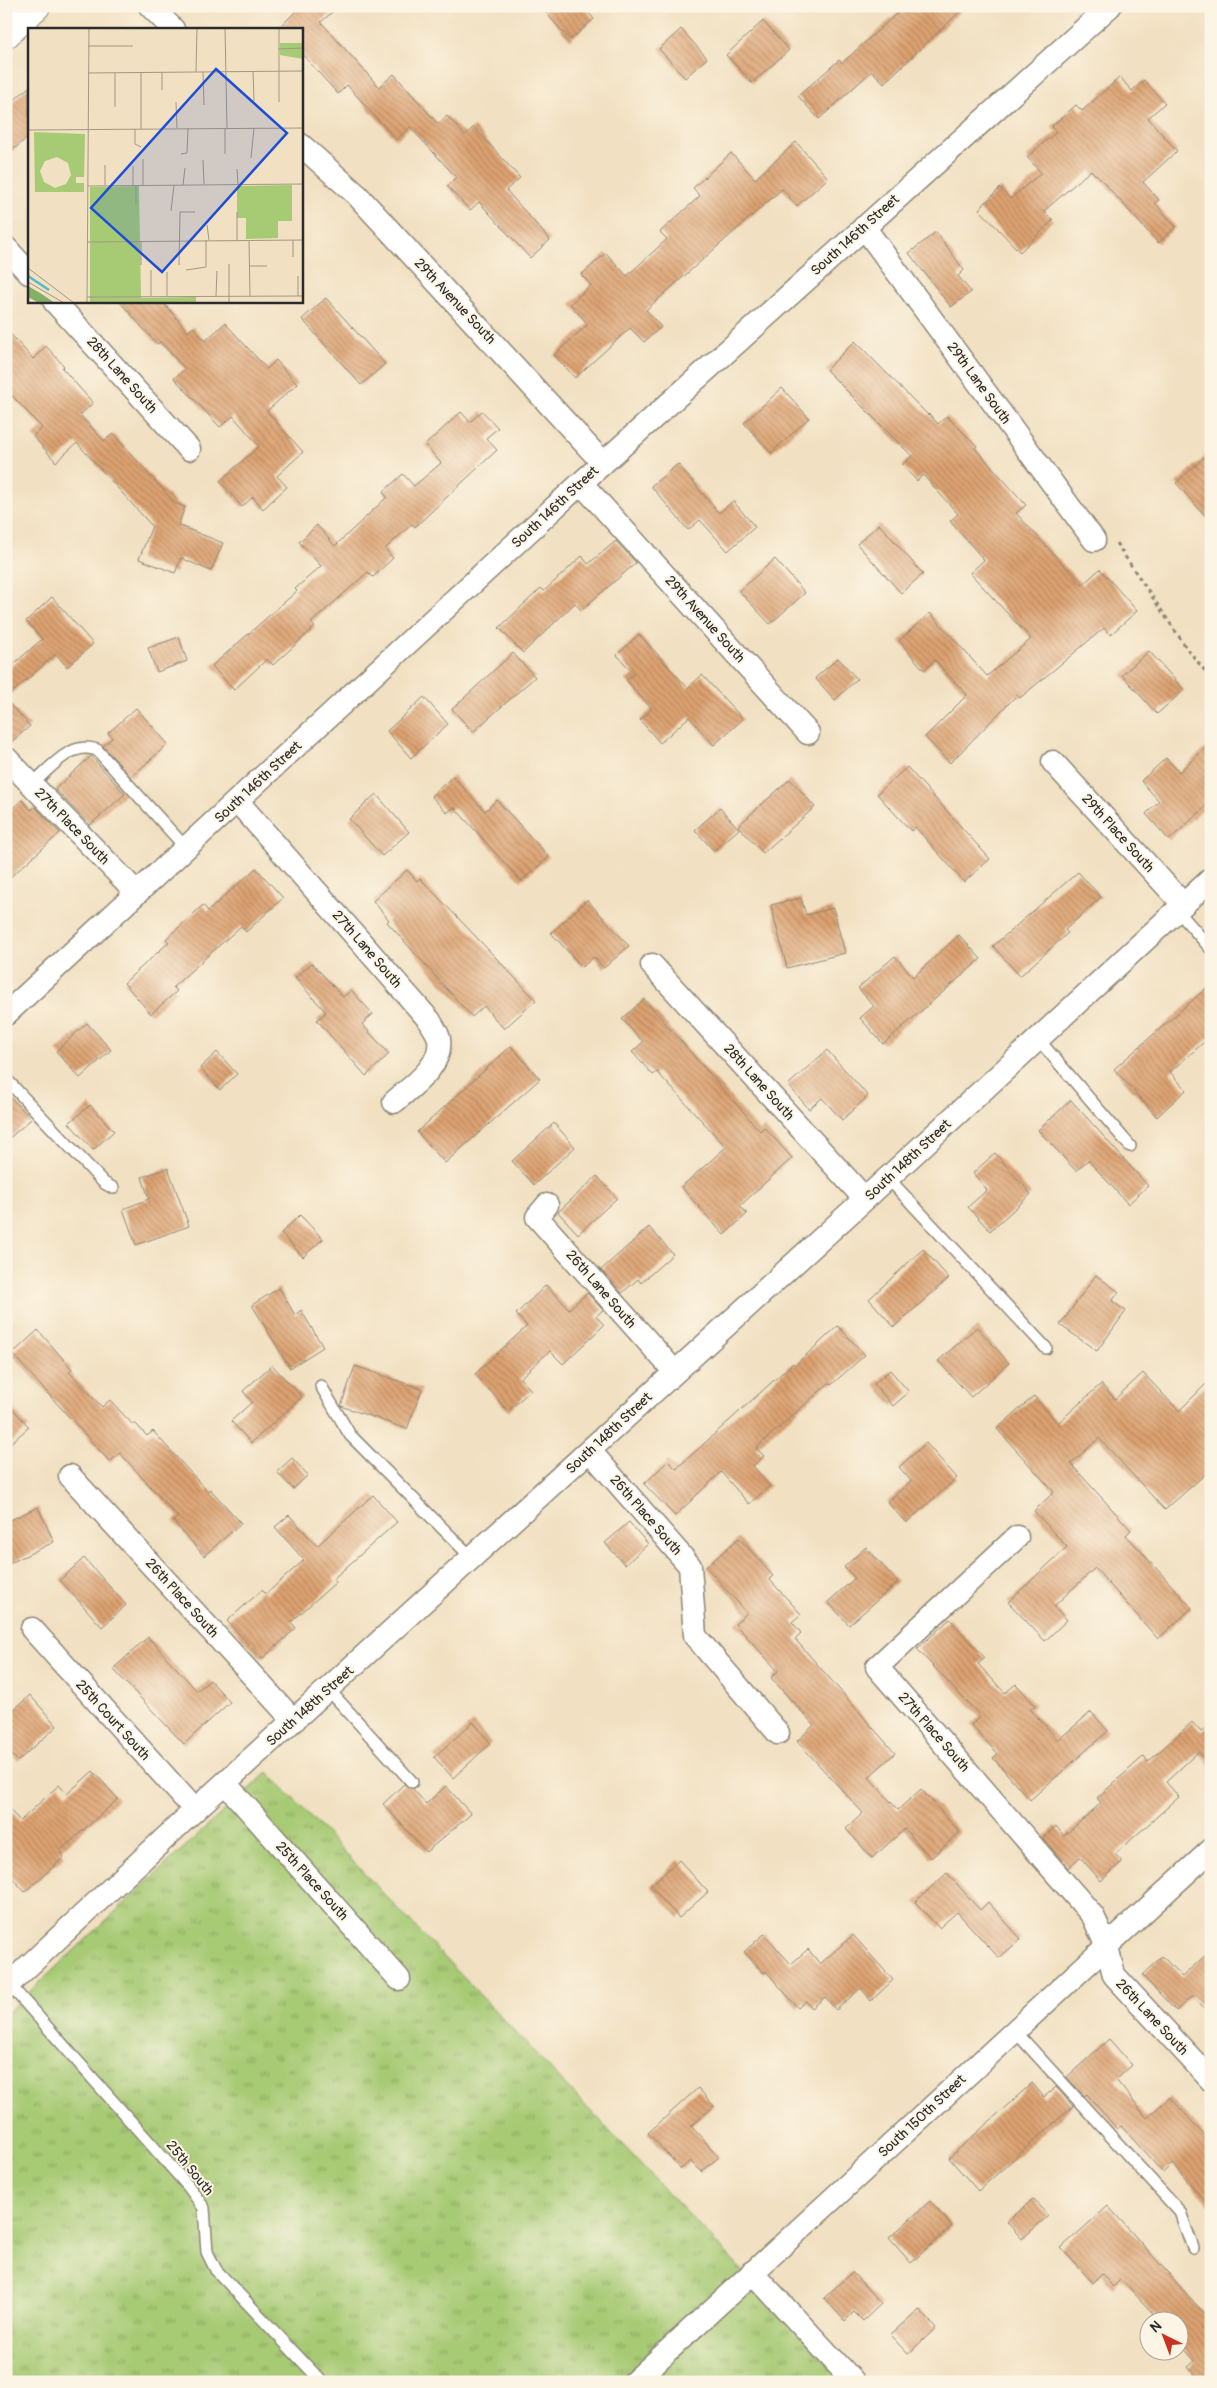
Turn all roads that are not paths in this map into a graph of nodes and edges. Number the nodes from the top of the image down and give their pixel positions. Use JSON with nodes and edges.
{"nodes":[{"id":1,"x":36,"y":6,"type":"edge"},
{"id":2,"x":150,"y":6,"type":"edge"},
{"id":3,"x":1110,"y":6,"type":"edge"},
{"id":4,"x":172,"y":28,"type":"edge"},
{"id":5,"x":6,"y":34,"type":"edge"},
{"id":6,"x":302,"y":146,"type":"edge"},
{"id":7,"x":864,"y":227,"type":"junction"},
{"id":8,"x":6,"y":248,"type":"edge"},
{"id":9,"x":28,"y":272,"type":"edge"},
{"id":10,"x":55,"y":302,"type":"edge"},
{"id":11,"x":189,"y":449,"type":"dead end"},
{"id":12,"x":604,"y":463,"type":"junction"},
{"id":13,"x":581,"y":483,"type":"junction"},
{"id":14,"x":1094,"y":540,"type":"dead end"},
{"id":15,"x":808,"y":733,"type":"dead end"},
{"id":16,"x":6,"y":758,"type":"edge"},
{"id":17,"x":1053,"y":762,"type":"dead end"},
{"id":18,"x":32,"y":784,"type":"junction"},
{"id":19,"x":238,"y":802,"type":"junction"},
{"id":20,"x":186,"y":848,"type":"junction"},
{"id":21,"x":1211,"y":879,"type":"edge"},
{"id":22,"x":137,"y":893,"type":"junction"},
{"id":23,"x":1180,"y":907,"type":"junction"},
{"id":24,"x":1211,"y":949,"type":"edge"},
{"id":25,"x":652,"y":965,"type":"dead end"},
{"id":26,"x":6,"y":1014,"type":"edge"},
{"id":27,"x":1038,"y":1038,"type":"junction"},
{"id":28,"x":6,"y":1079,"type":"edge"},
{"id":29,"x":394,"y":1102,"type":"dead end"},
{"id":30,"x":1130,"y":1146,"type":"dead end"},
{"id":31,"x":888,"y":1178,"type":"junction"},
{"id":32,"x":112,"y":1188,"type":"dead end"},
{"id":33,"x":866,"y":1199,"type":"junction"},
{"id":34,"x":547,"y":1205,"type":"dead end"},
{"id":35,"x":1046,"y":1348,"type":"dead end"},
{"id":36,"x":674,"y":1372,"type":"junction"},
{"id":37,"x":321,"y":1386,"type":"dead end"},
{"id":38,"x":590,"y":1451,"type":"junction"},
{"id":39,"x":70,"y":1476,"type":"dead end"},
{"id":40,"x":1017,"y":1537,"type":"dead end"},
{"id":41,"x":472,"y":1558,"type":"junction"},
{"id":42,"x":32,"y":1629,"type":"dead end"},
{"id":43,"x":329,"y":1690,"type":"junction"},
{"id":44,"x":294,"y":1721,"type":"junction"},
{"id":45,"x":778,"y":1734,"type":"dead end"},
{"id":46,"x":412,"y":1782,"type":"dead end"},
{"id":47,"x":225,"y":1783,"type":"junction"},
{"id":48,"x":195,"y":1810,"type":"junction"},
{"id":49,"x":1211,"y":1850,"type":"edge"},
{"id":50,"x":1107,"y":1947,"type":"junction"},
{"id":51,"x":399,"y":1979,"type":"dead end"},
{"id":52,"x":8,"y":1985,"type":"edge"},
{"id":53,"x":1015,"y":2031,"type":"junction"},
{"id":54,"x":1211,"y":2080,"type":"edge"},
{"id":55,"x":1194,"y":2248,"type":"dead end"},
{"id":56,"x":752,"y":2272,"type":"junction"},
{"id":57,"x":322,"y":2382,"type":"edge"},
{"id":58,"x":634,"y":2382,"type":"edge"},
{"id":59,"x":854,"y":2382,"type":"edge"}],
"edges":[{"from":1,"to":5,"type":"street"},
{"from":2,"to":4,"type":"street"},
{"from":3,"to":7,"type":"street","name":"South 146th Street"},
{"from":6,"to":12,"type":"street","name":"29th Avenue South"},
{"from":7,"to":12,"type":"street","name":"South 146th Street"},
{"from":7,"to":14,"type":"street","name":"29th Lane South"},
{"from":8,"to":9,"type":"street"},
{"from":10,"to":11,"type":"street","name":"28th Lane South"},
{"from":12,"to":13,"type":"street","name":"South 146th Street"},
{"from":13,"to":15,"type":"street","name":"29th Avenue South"},
{"from":13,"to":19,"type":"street","name":"South 146th Street"},
{"from":16,"to":18,"type":"street","name":"27th Place South"},
{"from":17,"to":23,"type":"street","name":"29th Place South"},
{"from":18,"to":20,"type":"lane"},
{"from":18,"to":22,"type":"street","name":"27th Place South"},
{"from":19,"to":20,"type":"street","name":"South 146th Street"},
{"from":19,"to":29,"type":"street","name":"27th Lane South"},
{"from":20,"to":22,"type":"street","name":"South 146th Street"},
{"from":21,"to":23,"type":"street","name":"South 148th Street"},
{"from":22,"to":26,"type":"street","name":"South 146th Street"},
{"from":23,"to":24,"type":"lane"},
{"from":23,"to":27,"type":"street","name":"South 148th Street"},
{"from":25,"to":33,"type":"street","name":"28th Lane South"},
{"from":27,"to":30,"type":"lane"},
{"from":27,"to":31,"type":"street","name":"South 148th Street"},
{"from":28,"to":32,"type":"lane"},
{"from":31,"to":33,"type":"street","name":"South 148th Street"},
{"from":31,"to":35,"type":"lane"},
{"from":33,"to":36,"type":"street","name":"South 148th Street"},
{"from":34,"to":36,"type":"street","name":"26th Lane South"},
{"from":36,"to":38,"type":"street","name":"South 148th Street"},
{"from":37,"to":41,"type":"lane"},
{"from":38,"to":41,"type":"street","name":"South 148th Street"},
{"from":38,"to":45,"type":"street","name":"26th Place South"},
{"from":39,"to":44,"type":"street","name":"26th Place South"},
{"from":40,"to":50,"type":"street","name":"27th Place South"},
{"from":41,"to":43,"type":"street","name":"South 148th Street"},
{"from":42,"to":48,"type":"street","name":"25th Court South"},
{"from":43,"to":44,"type":"street","name":"South 148th Street"},
{"from":43,"to":46,"type":"lane"},
{"from":44,"to":47,"type":"street","name":"South 148th Street"},
{"from":47,"to":48,"type":"street","name":"South 148th Street"},
{"from":47,"to":51,"type":"street","name":"25th Place South"},
{"from":48,"to":52,"type":"street","name":"South 148th Street"},
{"from":49,"to":50,"type":"street","name":"South 150th Street"},
{"from":50,"to":53,"type":"street","name":"South 150th Street"},
{"from":50,"to":54,"type":"street","name":"26th Lane South"},
{"from":52,"to":57,"type":"lane","name":"25th South"},
{"from":53,"to":55,"type":"lane"},
{"from":53,"to":56,"type":"street","name":"South 150th Street"},
{"from":56,"to":58,"type":"street","name":"South 150th Street"},
{"from":56,"to":59,"type":"street"}]}
